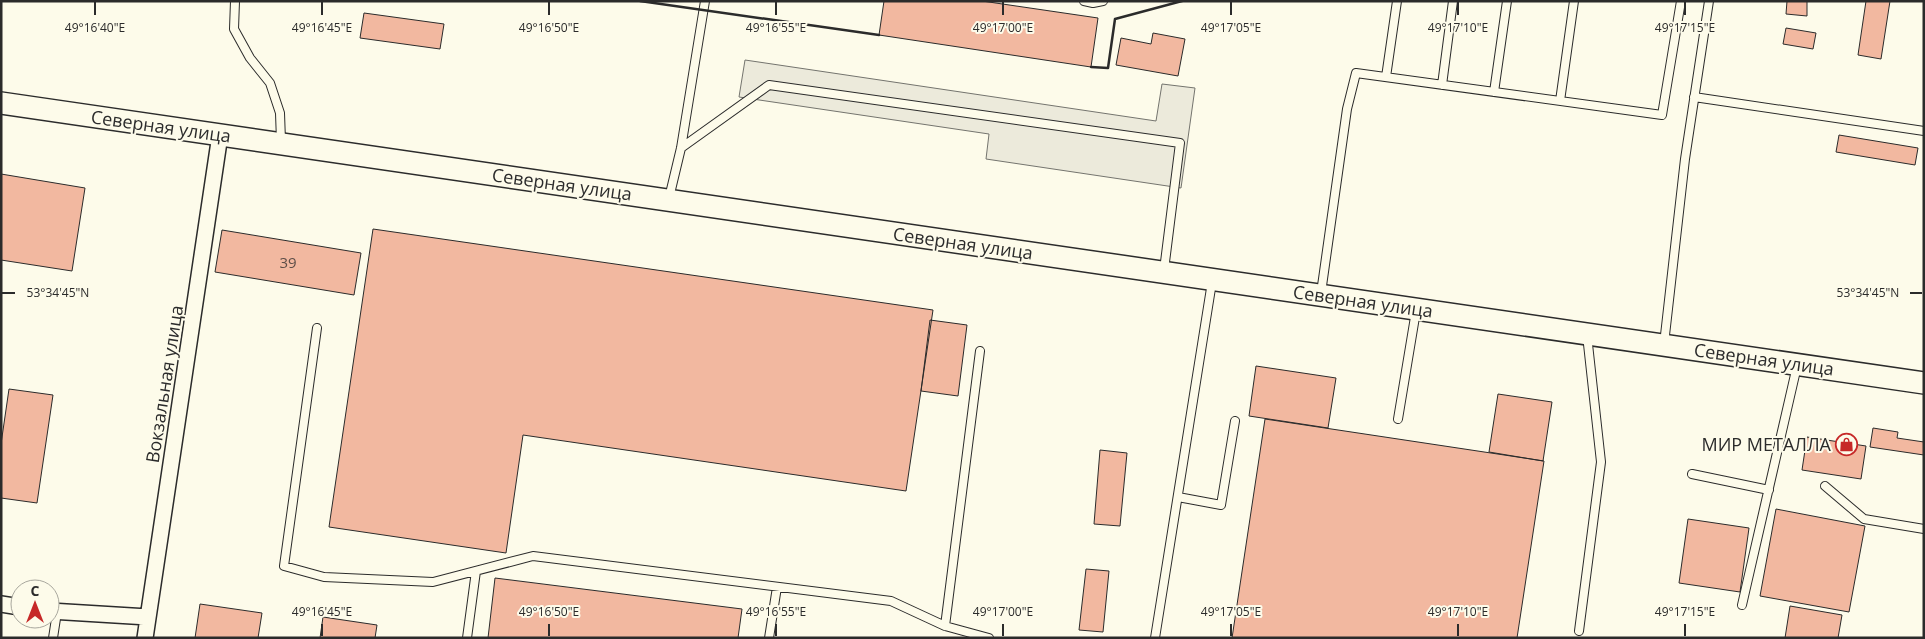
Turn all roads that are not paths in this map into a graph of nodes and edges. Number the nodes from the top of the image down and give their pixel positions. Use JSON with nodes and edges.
{"nodes":[{"id":1,"x":235,"y":1,"type":"edge"},
{"id":2,"x":705,"y":1,"type":"edge"},
{"id":3,"x":1084,"y":1,"type":"edge"},
{"id":4,"x":1103,"y":1,"type":"edge"},
{"id":5,"x":1397,"y":1,"type":"edge"},
{"id":6,"x":1453,"y":1,"type":"edge"},
{"id":7,"x":1508,"y":1,"type":"edge"},
{"id":8,"x":1574,"y":1,"type":"edge"},
{"id":9,"x":1681,"y":1,"type":"edge"},
{"id":10,"x":1709,"y":1,"type":"edge"},
{"id":11,"x":1386,"y":77,"type":"junction"},
{"id":12,"x":1442,"y":85,"type":"junction"},
{"id":13,"x":1494,"y":92,"type":"junction"},
{"id":14,"x":1694,"y":97,"type":"junction"},
{"id":15,"x":1560,"y":101,"type":"junction"},
{"id":16,"x":1,"y":103,"type":"edge"},
{"id":17,"x":1924,"y":131,"type":"edge"},
{"id":18,"x":220,"y":135,"type":"junction"},
{"id":19,"x":282,"y":143,"type":"junction"},
{"id":20,"x":681,"y":148,"type":"junction"},
{"id":21,"x":668,"y":200,"type":"junction"},
{"id":22,"x":1164,"y":272,"type":"junction"},
{"id":23,"x":1213,"y":279,"type":"junction"},
{"id":24,"x":1321,"y":295,"type":"junction"},
{"id":25,"x":1416,"y":309,"type":"junction"},
{"id":26,"x":317,"y":328,"type":"dead end"},
{"id":27,"x":1587,"y":333,"type":"junction"},
{"id":28,"x":1664,"y":344,"type":"junction"},
{"id":29,"x":980,"y":351,"type":"dead end"},
{"id":30,"x":1798,"y":364,"type":"junction"},
{"id":31,"x":1924,"y":384,"type":"edge"},
{"id":32,"x":1398,"y":419,"type":"dead end"},
{"id":33,"x":1235,"y":421,"type":"dead end"},
{"id":34,"x":1692,"y":474,"type":"dead end"},
{"id":35,"x":1825,"y":486,"type":"dead end"},
{"id":36,"x":1769,"y":490,"type":"junction"},
{"id":37,"x":1178,"y":498,"type":"junction"},
{"id":38,"x":1924,"y":529,"type":"edge"},
{"id":39,"x":476,"y":571,"type":"junction"},
{"id":40,"x":777,"y":587,"type":"junction"},
{"id":41,"x":1742,"y":605,"type":"dead end"},
{"id":42,"x":60,"y":612,"type":"edge"},
{"id":43,"x":148,"y":616,"type":"junction"},
{"id":44,"x":945,"y":626,"type":"junction"},
{"id":45,"x":1579,"y":631,"type":"dead end"},
{"id":46,"x":145,"y":638,"type":"edge"},
{"id":47,"x":467,"y":638,"type":"edge"},
{"id":48,"x":770,"y":638,"type":"edge"},
{"id":49,"x":989,"y":638,"type":"edge"},
{"id":50,"x":1155,"y":638,"type":"edge"}],
"edges":[{"from":1,"to":19,"type":"lane"},
{"from":2,"to":20,"type":"lane"},
{"from":3,"to":4,"type":"lane"},
{"from":5,"to":11,"type":"lane"},
{"from":6,"to":12,"type":"lane"},
{"from":7,"to":13,"type":"lane"},
{"from":8,"to":15,"type":"lane"},
{"from":9,"to":15,"type":"lane"},
{"from":10,"to":14,"type":"lane"},
{"from":11,"to":12,"type":"lane"},
{"from":11,"to":24,"type":"lane"},
{"from":12,"to":13,"type":"lane"},
{"from":13,"to":15,"type":"lane"},
{"from":14,"to":17,"type":"lane"},
{"from":14,"to":28,"type":"lane"},
{"from":16,"to":18,"type":"main road","name":"Северная улица"},
{"from":18,"to":19,"type":"main road","name":"Северная улица"},
{"from":18,"to":43,"type":"street","name":"Вокзальная улица"},
{"from":19,"to":21,"type":"main road","name":"Северная улица"},
{"from":20,"to":21,"type":"lane"},
{"from":20,"to":22,"type":"lane"},
{"from":21,"to":22,"type":"main road","name":"Северная улица"},
{"from":22,"to":23,"type":"main road","name":"Северная улица"},
{"from":23,"to":24,"type":"main road","name":"Северная улица"},
{"from":23,"to":37,"type":"lane"},
{"from":24,"to":25,"type":"main road","name":"Северная улица"},
{"from":25,"to":27,"type":"main road","name":"Северная улица"},
{"from":25,"to":32,"type":"lane"},
{"from":26,"to":39,"type":"lane"},
{"from":27,"to":28,"type":"main road","name":"Северная улица"},
{"from":27,"to":45,"type":"lane"},
{"from":28,"to":30,"type":"main road","name":"Северная улица"},
{"from":29,"to":44,"type":"lane"},
{"from":30,"to":31,"type":"main road","name":"Северная улица"},
{"from":30,"to":36,"type":"lane"},
{"from":33,"to":37,"type":"lane"},
{"from":34,"to":36,"type":"lane"},
{"from":35,"to":38,"type":"lane"},
{"from":36,"to":41,"type":"lane"},
{"from":37,"to":50,"type":"lane"},
{"from":39,"to":40,"type":"lane"},
{"from":39,"to":47,"type":"lane"},
{"from":40,"to":44,"type":"lane"},
{"from":40,"to":48,"type":"lane"},
{"from":42,"to":43,"type":"street"},
{"from":43,"to":46,"type":"street","name":"Вокзальная улица"},
{"from":44,"to":49,"type":"lane"}]}
